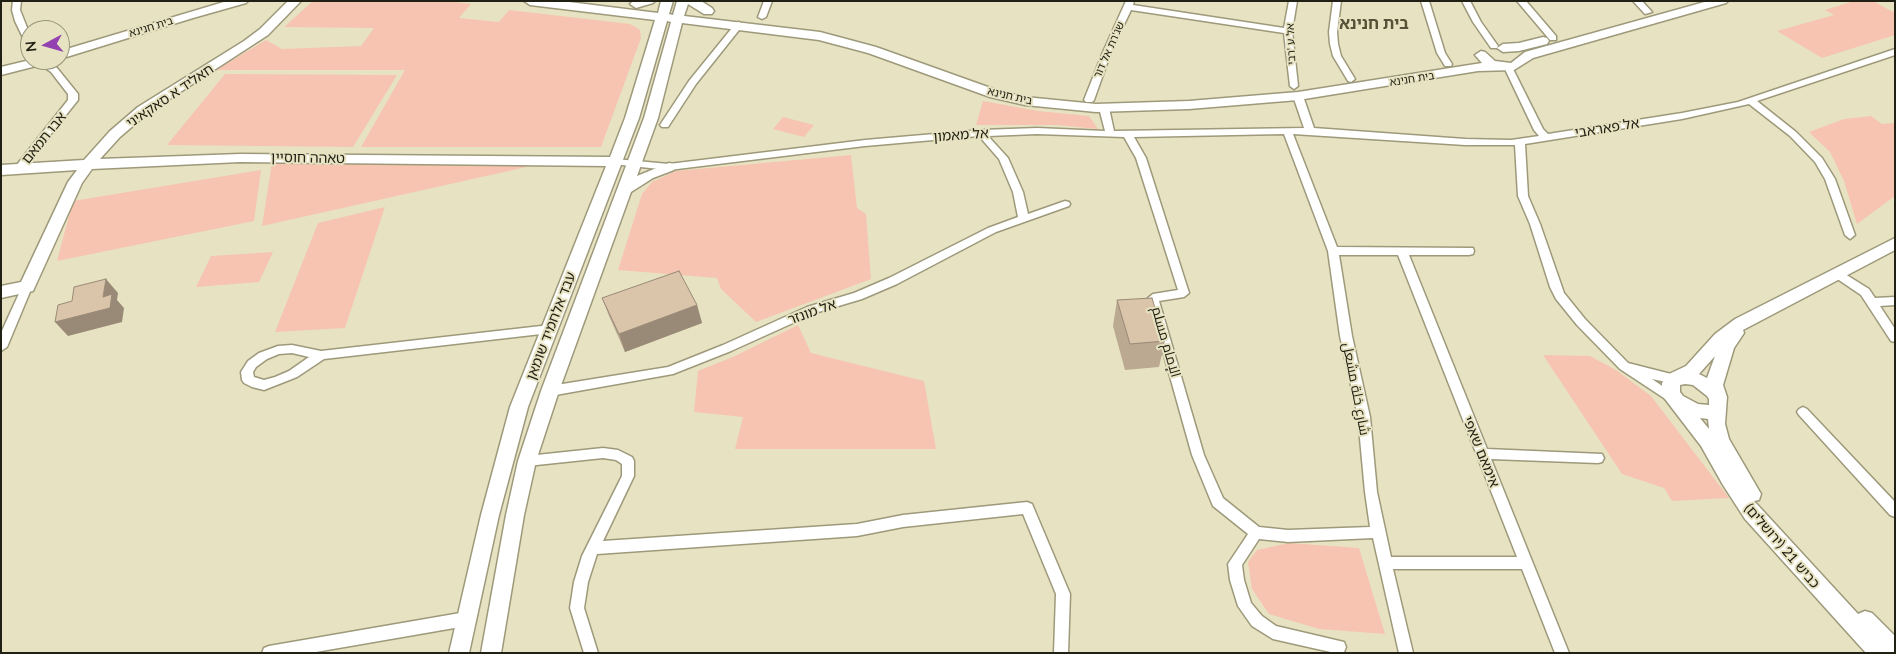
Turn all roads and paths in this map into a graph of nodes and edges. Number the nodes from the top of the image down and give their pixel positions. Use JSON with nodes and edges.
{"nodes":[{"id":1,"x":17,"y":1,"type":"edge"},
{"id":2,"x":219,"y":1,"type":"edge"},
{"id":3,"x":242,"y":1,"type":"edge"},
{"id":4,"x":281,"y":1,"type":"edge"},
{"id":5,"x":295,"y":1,"type":"edge"},
{"id":6,"x":530,"y":1,"type":"edge"},
{"id":7,"x":612,"y":1,"type":"edge"},
{"id":8,"x":649,"y":1,"type":"edge"},
{"id":9,"x":768,"y":1,"type":"edge"},
{"id":10,"x":1293,"y":1,"type":"edge"},
{"id":11,"x":1338,"y":1,"type":"edge"},
{"id":12,"x":1425,"y":1,"type":"edge"},
{"id":13,"x":1466,"y":1,"type":"edge"},
{"id":14,"x":1521,"y":1,"type":"edge"},
{"id":15,"x":1637,"y":1,"type":"edge"},
{"id":16,"x":1689,"y":1,"type":"edge"},
{"id":17,"x":1722,"y":1,"type":"edge"},
{"id":18,"x":1130,"y":4,"type":"edge"},
{"id":19,"x":633,"y":8,"type":"junction"},
{"id":20,"x":665,"y":8,"type":"edge"},
{"id":21,"x":684,"y":8,"type":"edge"},
{"id":22,"x":1648,"y":12,"type":"junction"},
{"id":23,"x":707,"y":17,"type":"junction"},
{"id":24,"x":762,"y":17,"type":"junction"},
{"id":25,"x":276,"y":21,"type":"junction"},
{"id":26,"x":20,"y":23,"type":"edge"},
{"id":27,"x":739,"y":25,"type":"junction"},
{"id":28,"x":1288,"y":31,"type":"junction"},
{"id":29,"x":656,"y":33,"type":"junction"},
{"id":30,"x":673,"y":34,"type":"junction"},
{"id":31,"x":1553,"y":38,"type":"junction"},
{"id":32,"x":70,"y":45,"type":"edge"},
{"id":33,"x":1499,"y":47,"type":"junction"},
{"id":34,"x":1895,"y":52,"type":"edge"},
{"id":35,"x":70,"y":53,"type":"edge"},
{"id":36,"x":1481,"y":55,"type":"junction"},
{"id":37,"x":20,"y":62,"type":"edge"},
{"id":38,"x":1448,"y":64,"type":"junction"},
{"id":39,"x":1,"y":65,"type":"edge"},
{"id":40,"x":20,"y":65,"type":"edge"},
{"id":41,"x":1508,"y":65,"type":"junction"},
{"id":42,"x":54,"y":70,"type":"edge"},
{"id":43,"x":1,"y":71,"type":"edge"},
{"id":44,"x":1351,"y":79,"type":"junction"},
{"id":45,"x":1296,"y":91,"type":"junction"},
{"id":46,"x":1090,"y":100,"type":"junction"},
{"id":47,"x":1748,"y":100,"type":"junction"},
{"id":48,"x":1104,"y":108,"type":"junction"},
{"id":49,"x":665,"y":125,"type":"dead end"},
{"id":50,"x":1287,"y":131,"type":"junction"},
{"id":51,"x":1310,"y":131,"type":"junction"},
{"id":52,"x":981,"y":133,"type":"junction"},
{"id":53,"x":1127,"y":133,"type":"junction"},
{"id":54,"x":1110,"y":134,"type":"junction"},
{"id":55,"x":1546,"y":138,"type":"junction"},
{"id":56,"x":1520,"y":141,"type":"junction"},
{"id":57,"x":580,"y":160,"type":"junction"},
{"id":58,"x":614,"y":162,"type":"junction"},
{"id":59,"x":88,"y":164,"type":"junction"},
{"id":60,"x":635,"y":165,"type":"junction"},
{"id":61,"x":669,"y":167,"type":"junction"},
{"id":62,"x":19,"y":168,"type":"junction"},
{"id":63,"x":1,"y":170,"type":"edge"},
{"id":64,"x":606,"y":183,"type":"junction"},
{"id":65,"x":626,"y":189,"type":"junction"},
{"id":66,"x":1065,"y":204,"type":"dead end"},
{"id":67,"x":1024,"y":219,"type":"junction"},
{"id":68,"x":1850,"y":235,"type":"dead end"},
{"id":69,"x":1895,"y":243,"type":"edge"},
{"id":70,"x":1333,"y":251,"type":"junction"},
{"id":71,"x":1469,"y":251,"type":"dead end"},
{"id":72,"x":1402,"y":252,"type":"junction"},
{"id":73,"x":1837,"y":273,"type":"junction"},
{"id":74,"x":27,"y":287,"type":"junction"},
{"id":75,"x":1,"y":292,"type":"edge"},
{"id":76,"x":1895,"y":301,"type":"edge"},
{"id":77,"x":1872,"y":302,"type":"junction"},
{"id":78,"x":1750,"y":318,"type":"junction"},
{"id":79,"x":550,"y":329,"type":"junction"},
{"id":80,"x":1895,"y":338,"type":"edge"},
{"id":81,"x":1,"y":347,"type":"edge"},
{"id":82,"x":1608,"y":350,"type":"junction"},
{"id":83,"x":321,"y":354,"type":"junction"},
{"id":84,"x":1677,"y":379,"type":"junction"},
{"id":85,"x":550,"y":391,"type":"junction"},
{"id":86,"x":1679,"y":402,"type":"junction"},
{"id":87,"x":1717,"y":402,"type":"junction"},
{"id":88,"x":1803,"y":412,"type":"dead end"},
{"id":89,"x":1482,"y":454,"type":"junction"},
{"id":90,"x":1598,"y":458,"type":"dead end"},
{"id":91,"x":527,"y":460,"type":"junction"},
{"id":92,"x":1895,"y":511,"type":"edge"},
{"id":93,"x":1378,"y":532,"type":"junction"},
{"id":94,"x":1256,"y":533,"type":"junction"},
{"id":95,"x":594,"y":548,"type":"junction"},
{"id":96,"x":1525,"y":562,"type":"junction"},
{"id":97,"x":1385,"y":563,"type":"junction"},
{"id":98,"x":466,"y":619,"type":"junction"},
{"id":99,"x":1340,"y":647,"type":"dead end"},
{"id":100,"x":1895,"y":651,"type":"edge"},
{"id":101,"x":269,"y":653,"type":"edge"},
{"id":102,"x":460,"y":653,"type":"edge"},
{"id":103,"x":491,"y":653,"type":"edge"},
{"id":104,"x":592,"y":653,"type":"edge"},
{"id":105,"x":1061,"y":653,"type":"edge"},
{"id":106,"x":1406,"y":653,"type":"edge"},
{"id":107,"x":1562,"y":653,"type":"edge"},
{"id":108,"x":1880,"y":653,"type":"edge"}],
"edges":[{"from":1,"to":26,"type":"street"},
{"from":2,"to":32,"type":"street","name":"בית חנינא"},
{"from":3,"to":35,"type":"main road","name":"בית חנינא"},
{"from":4,"to":25,"type":"main road"},
{"from":5,"to":25,"type":"main road","name":"חאליד א סאקאיני"},
{"from":6,"to":19,"type":"main road","name":"בית חנינא"},
{"from":7,"to":19,"type":"main road","name":"בית חנינא"},
{"from":8,"to":19,"type":"main road"},
{"from":9,"to":24,"type":"street"},
{"from":10,"to":28,"type":"street","name":"אל ע 'רבי"},
{"from":11,"to":44,"type":"street"},
{"from":12,"to":38,"type":"street"},
{"from":13,"to":33,"type":"street"},
{"from":14,"to":31,"type":"street"},
{"from":15,"to":22,"type":"street"},
{"from":16,"to":22,"type":"street"},
{"from":17,"to":41,"type":"street","name":"בית חנינא"},
{"from":18,"to":28,"type":"street"},
{"from":18,"to":46,"type":"street","name":"שג'רת אל דור"},
{"from":19,"to":20,"type":"street","name":"בית חנינא"},
{"from":19,"to":29,"type":"street"},
{"from":20,"to":21,"type":"street","name":"בית חנינא"},
{"from":20,"to":29,"type":"main road","name":"עבד אלחמיד שומאן"},
{"from":21,"to":23,"type":"main road","name":"בית חנינא"},
{"from":21,"to":23,"type":"main road"},
{"from":21,"to":30,"type":"main road","name":"עבד אלחמיד שומאן"},
{"from":22,"to":31,"type":"street"},
{"from":23,"to":24,"type":"street","name":"בית חנינא"},
{"from":23,"to":27,"type":"main road","name":"בית חנינא"},
{"from":23,"to":30,"type":"main road"},
{"from":24,"to":46,"type":"street","name":"בית חנינא"},
{"from":25,"to":59,"type":"main road","name":"חאליד א סאקאיני"},
{"from":27,"to":48,"type":"main road","name":"בית חנינא"},
{"from":27,"to":49,"type":"street"},
{"from":28,"to":45,"type":"street","name":"אל ע 'רבי"},
{"from":29,"to":58,"type":"main road","name":"עבד אלחמיד שומאן"},
{"from":30,"to":60,"type":"main road","name":"עבד אלחמיד שומאן"},
{"from":31,"to":33,"type":"street"},
{"from":33,"to":36,"type":"main road"},
{"from":33,"to":41,"type":"street"},
{"from":34,"to":47,"type":"street","name":"אל פאראבי"},
{"from":36,"to":38,"type":"street","name":"בית חנינא"},
{"from":36,"to":41,"type":"main road"},
{"from":37,"to":39,"type":"main road"},
{"from":38,"to":44,"type":"street","name":"בית חנינא"},
{"from":40,"to":43,"type":"main road"},
{"from":41,"to":45,"type":"main road","name":"בית חנינא"},
{"from":41,"to":55,"type":"street"},
{"from":42,"to":62,"type":"street","name":"אבו תמאם"},
{"from":44,"to":45,"type":"street","name":"בית חנינא"},
{"from":45,"to":46,"type":"street","name":"בית חנינא"},
{"from":45,"to":48,"type":"main road","name":"בית חנינא"},
{"from":45,"to":51,"type":"street","name":"אל ע 'רבי"},
{"from":47,"to":55,"type":"street","name":"אל פאראבי"},
{"from":47,"to":68,"type":"street"},
{"from":48,"to":54,"type":"street"},
{"from":50,"to":51,"type":"street","name":"אל מאמון"},
{"from":50,"to":53,"type":"street","name":"אל מאמון"},
{"from":50,"to":70,"type":"street","name":"شارع خلة مشعل"},
{"from":51,"to":56,"type":"street","name":"אל פאראבי"},
{"from":52,"to":54,"type":"street","name":"אל מאמון"},
{"from":52,"to":61,"type":"street","name":"אל מאמון"},
{"from":52,"to":67,"type":"street"},
{"from":53,"to":54,"type":"street","name":"אל מאמון"},
{"from":53,"to":94,"type":"street","name":"الإمام مسلم"},
{"from":55,"to":56,"type":"street","name":"אל פאראבי"},
{"from":56,"to":82,"type":"street"},
{"from":57,"to":58,"type":"main road","name":"טאהה חוסיין"},
{"from":57,"to":59,"type":"main road","name":"טאהה חוסיין"},
{"from":57,"to":64,"type":"main road"},
{"from":58,"to":60,"type":"street","name":"אל מאמון"},
{"from":58,"to":64,"type":"main road","name":"עבד אלחמיד שומאן"},
{"from":59,"to":62,"type":"main road","name":"טאהה חוסיין"},
{"from":59,"to":74,"type":"main road","name":"חאליד א סאקאיני"},
{"from":60,"to":61,"type":"street","name":"אל מאמון"},
{"from":60,"to":65,"type":"main road","name":"עבד אלחמיד שומאן"},
{"from":61,"to":65,"type":"main road"},
{"from":62,"to":63,"type":"main road","name":"טאהה חוסיין"},
{"from":64,"to":79,"type":"main road","name":"עבד אלחמיד שומאן"},
{"from":65,"to":85,"type":"main road","name":"עבד אלחמיד שומאן"},
{"from":66,"to":67,"type":"street","name":"אל מונזר"},
{"from":67,"to":85,"type":"street","name":"אל מונזר"},
{"from":69,"to":73,"type":"main road","name":"כביש 21 (ירושלים)"},
{"from":70,"to":72,"type":"street"},
{"from":70,"to":93,"type":"street","name":"شارع خلة مشعل"},
{"from":71,"to":72,"type":"street"},
{"from":72,"to":89,"type":"street","name":"אימאם שאפי"},
{"from":73,"to":77,"type":"street"},
{"from":73,"to":78,"type":"main road","name":"כביש 21 (ירושלים)"},
{"from":74,"to":75,"type":"main road"},
{"from":74,"to":81,"type":"street","name":"חאליד א סאקאיני"},
{"from":76,"to":77,"type":"street"},
{"from":77,"to":80,"type":"street"},
{"from":78,"to":84,"type":"main road","name":"כביש 21 (ירושלים)"},
{"from":78,"to":87,"type":"main road","name":"כביש 21 (ירושלים)"},
{"from":79,"to":83,"type":"street"},
{"from":79,"to":98,"type":"main road","name":"עבד אלחמיד שומאן"},
{"from":82,"to":84,"type":"street"},
{"from":82,"to":86,"type":"street"},
{"from":83,"to":83,"type":"street"},
{"from":84,"to":86,"type":"main road"},
{"from":84,"to":87,"type":"main road"},
{"from":85,"to":91,"type":"main road","name":"עבד אלחמיד שומאן"},
{"from":86,"to":87,"type":"main road"},
{"from":86,"to":108,"type":"main road","name":"כביש 21 (ירושלים)"},
{"from":87,"to":100,"type":"main road","name":"כביש 21 (ירושלים)"},
{"from":88,"to":92,"type":"street"},
{"from":89,"to":90,"type":"street"},
{"from":89,"to":96,"type":"street","name":"אימאם שאפי"},
{"from":91,"to":95,"type":"street"},
{"from":91,"to":103,"type":"main road","name":"עבד אלחמיד שומאן"},
{"from":93,"to":94,"type":"street"},
{"from":93,"to":97,"type":"street","name":"شارع خلة مشعل"},
{"from":94,"to":99,"type":"street"},
{"from":95,"to":104,"type":"street"},
{"from":95,"to":105,"type":"street"},
{"from":96,"to":97,"type":"street"},
{"from":96,"to":107,"type":"street","name":"אימאם שאפי"},
{"from":97,"to":106,"type":"street","name":"شارع خلة مشعل"},
{"from":98,"to":101,"type":"street"},
{"from":98,"to":102,"type":"main road","name":"עבד אלחמיד שומאן"}]}
